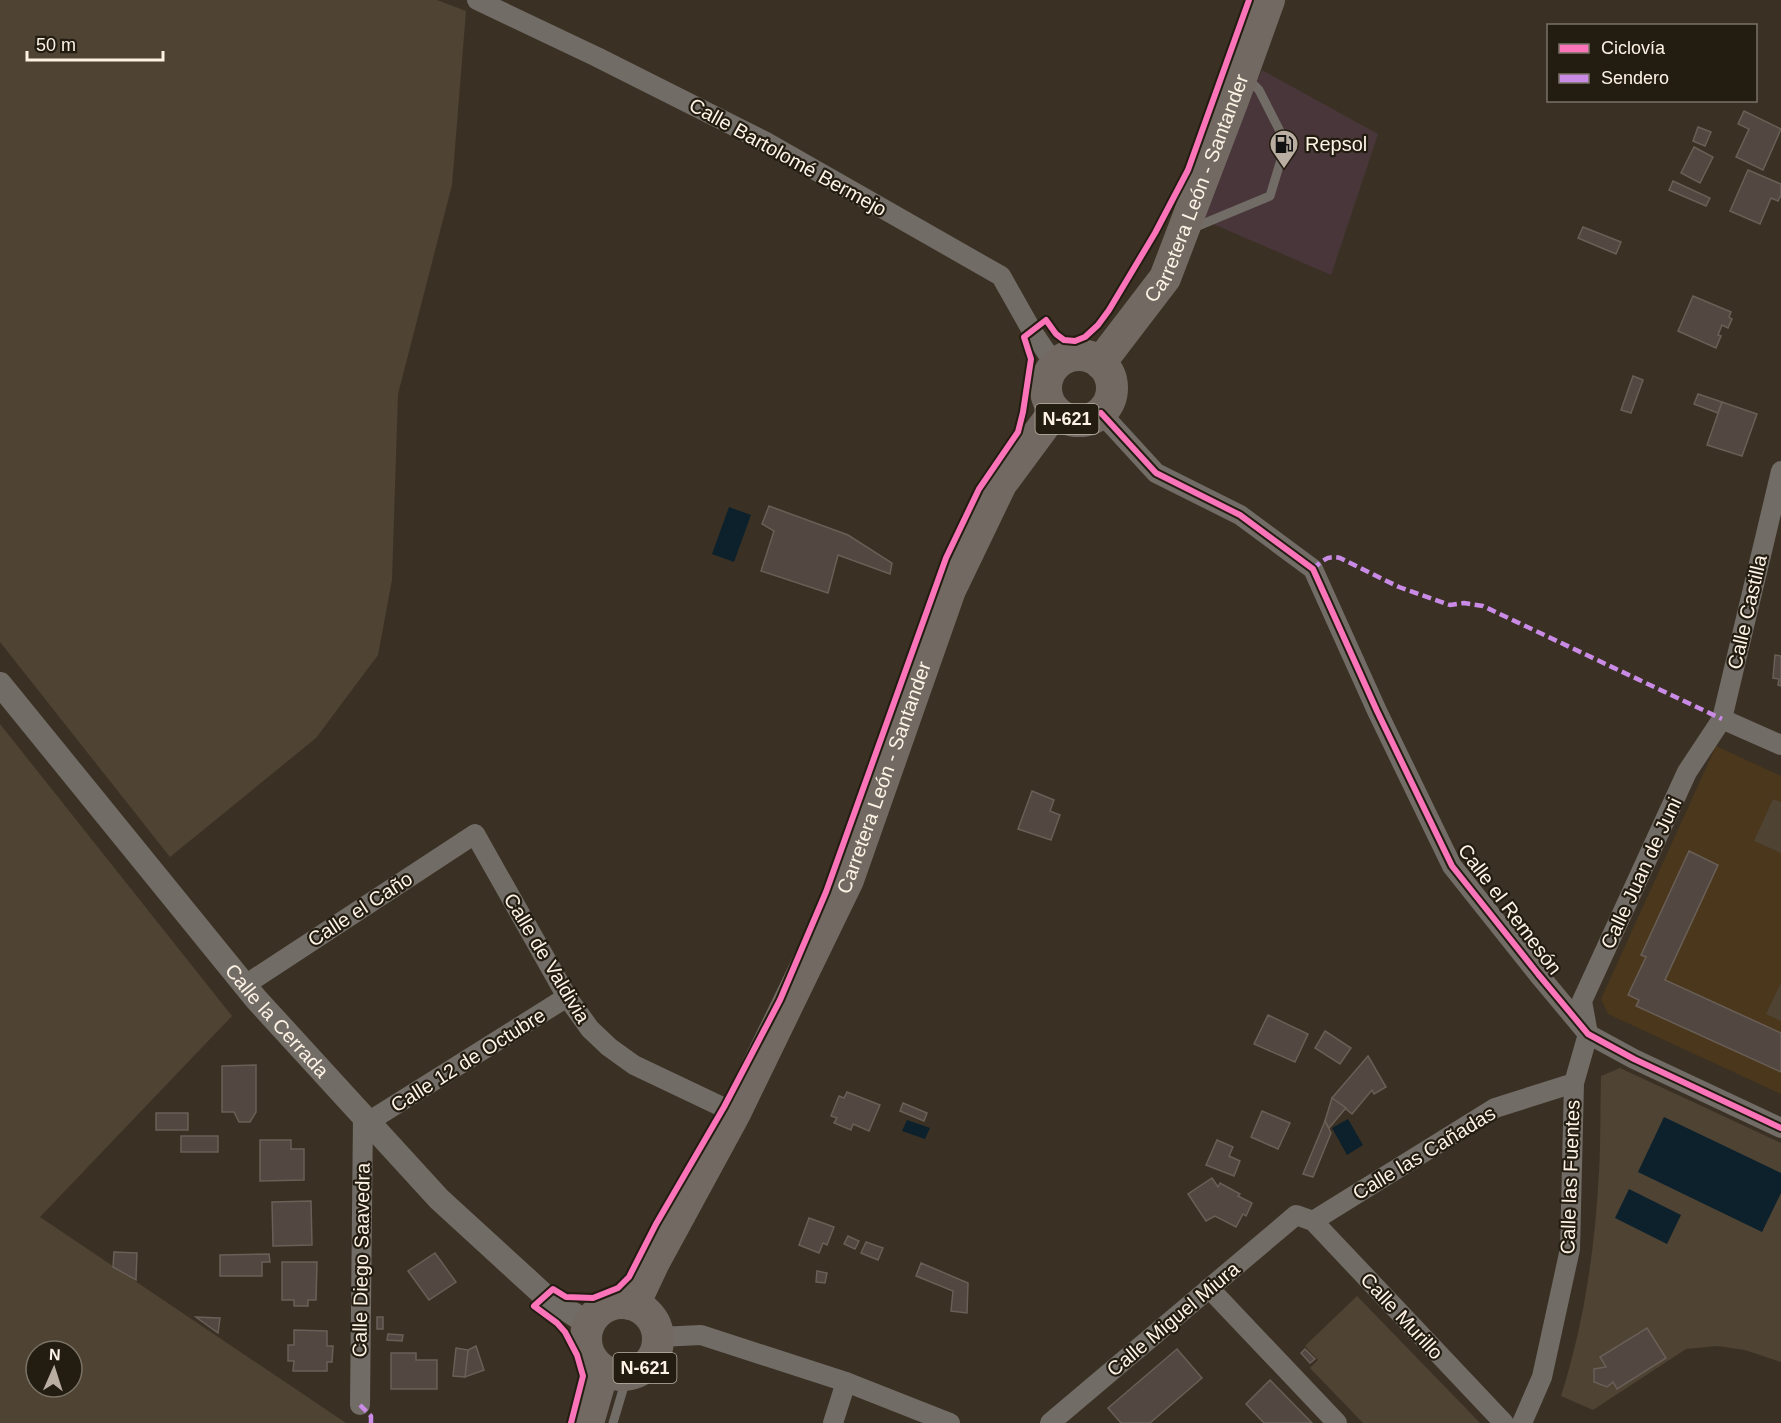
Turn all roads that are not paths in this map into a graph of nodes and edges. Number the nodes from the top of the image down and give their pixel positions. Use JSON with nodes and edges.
{"nodes":[{"id":1,"x":477,"y":0,"type":"edge"},
{"id":2,"x":1269,"y":0,"type":"edge"},
{"id":3,"x":1242,"y":74,"type":"junction"},
{"id":4,"x":1183,"y":232,"type":"junction"},
{"id":5,"x":1100,"y":363,"type":"junction"},
{"id":6,"x":1055,"y":365,"type":"junction"},
{"id":7,"x":1055,"y":411,"type":"junction"},
{"id":8,"x":1101,"y":413,"type":"junction"},
{"id":9,"x":1781,"y":471,"type":"edge"},
{"id":10,"x":0,"y":684,"type":"edge"},
{"id":11,"x":1722,"y":719,"type":"junction"},
{"id":12,"x":1781,"y":745,"type":"edge"},
{"id":13,"x":475,"y":834,"type":"joint"},
{"id":14,"x":245,"y":985,"type":"junction"},
{"id":15,"x":567,"y":997,"type":"junction"},
{"id":16,"x":1588,"y":1034,"type":"junction"},
{"id":17,"x":1574,"y":1083,"type":"junction"},
{"id":18,"x":735,"y":1113,"type":"junction"},
{"id":19,"x":366,"y":1119,"type":"junction"},
{"id":20,"x":1781,"y":1128,"type":"edge"},
{"id":21,"x":1305,"y":1218,"type":"junction"},
{"id":22,"x":1209,"y":1288,"type":"junction"},
{"id":23,"x":630,"y":1304,"type":"junction"},
{"id":24,"x":588,"y":1324,"type":"junction"},
{"id":25,"x":659,"y":1337,"type":"junction"},
{"id":26,"x":615,"y":1373,"type":"junction"},
{"id":27,"x":846,"y":1382,"type":"junction"},
{"id":28,"x":360,"y":1405,"type":"dead end"},
{"id":29,"x":588,"y":1423,"type":"edge"},
{"id":30,"x":614,"y":1423,"type":"edge"},
{"id":31,"x":833,"y":1423,"type":"edge"},
{"id":32,"x":950,"y":1423,"type":"edge"},
{"id":33,"x":1050,"y":1423,"type":"edge"},
{"id":34,"x":1337,"y":1423,"type":"edge"},
{"id":35,"x":1504,"y":1423,"type":"edge"},
{"id":36,"x":1522,"y":1423,"type":"edge"}],
"edges":[{"from":1,"to":6,"type":"street","name":"Calle Bartolomé Bermejo"},
{"from":2,"to":3,"type":"highway","name":"Carretera León - Santander"},
{"from":3,"to":4,"type":"highway","name":"Carretera León - Santander"},
{"from":3,"to":4,"type":"lane"},
{"from":4,"to":5,"type":"highway","name":"Carretera León - Santander"},
{"from":5,"to":6,"type":"highway"},
{"from":5,"to":8,"type":"highway","number":"N-621"},
{"from":6,"to":7,"type":"highway","number":"N-621"},
{"from":7,"to":8,"type":"highway","number":"N-621"},
{"from":7,"to":18,"type":"highway","name":"Carretera León - Santander","number":"N-621"},
{"from":8,"to":16,"type":"street","name":"Calle el Remesón"},
{"from":9,"to":11,"type":"street","name":"Calle Castilla"},
{"from":10,"to":14,"type":"street","name":"Calle la Cerrada"},
{"from":11,"to":12,"type":"street"},
{"from":11,"to":16,"type":"street","name":"Calle Juan de Juni"},
{"from":13,"to":14,"type":"street","name":"Calle el Caño"},
{"from":13,"to":15,"type":"street","name":"Calle de Valdivia"},
{"from":14,"to":19,"type":"street","name":"Calle la Cerrada"},
{"from":15,"to":18,"type":"street","name":"Calle de Valdivia"},
{"from":15,"to":19,"type":"street","name":"Calle 12 de Octubre"},
{"from":16,"to":17,"type":"street","name":"Calle las Fuentes"},
{"from":16,"to":20,"type":"street","name":"Calle el Remesón"},
{"from":17,"to":21,"type":"street","name":"Calle las Cañadas"},
{"from":17,"to":36,"type":"street","name":"Calle las Fuentes"},
{"from":18,"to":23,"type":"highway","name":"Carretera León - Santander","number":"N-621"},
{"from":19,"to":24,"type":"street","name":"Calle la Cerrada"},
{"from":19,"to":28,"type":"street","name":"Calle Diego Saavedra"},
{"from":21,"to":22,"type":"street","name":"Calle Miguel Miura"},
{"from":21,"to":35,"type":"street","name":"Calle Murillo"},
{"from":22,"to":33,"type":"street","name":"Calle Miguel Miura"},
{"from":22,"to":34,"type":"street"},
{"from":23,"to":24,"type":"highway"},
{"from":23,"to":25,"type":"highway","number":"N-621"},
{"from":24,"to":26,"type":"highway","number":"N-621"},
{"from":25,"to":26,"type":"highway","number":"N-621"},
{"from":25,"to":27,"type":"street"},
{"from":26,"to":29,"type":"highway","number":"N-621"},
{"from":26,"to":30,"type":"lane"},
{"from":27,"to":31,"type":"street"},
{"from":27,"to":32,"type":"street"}]}
